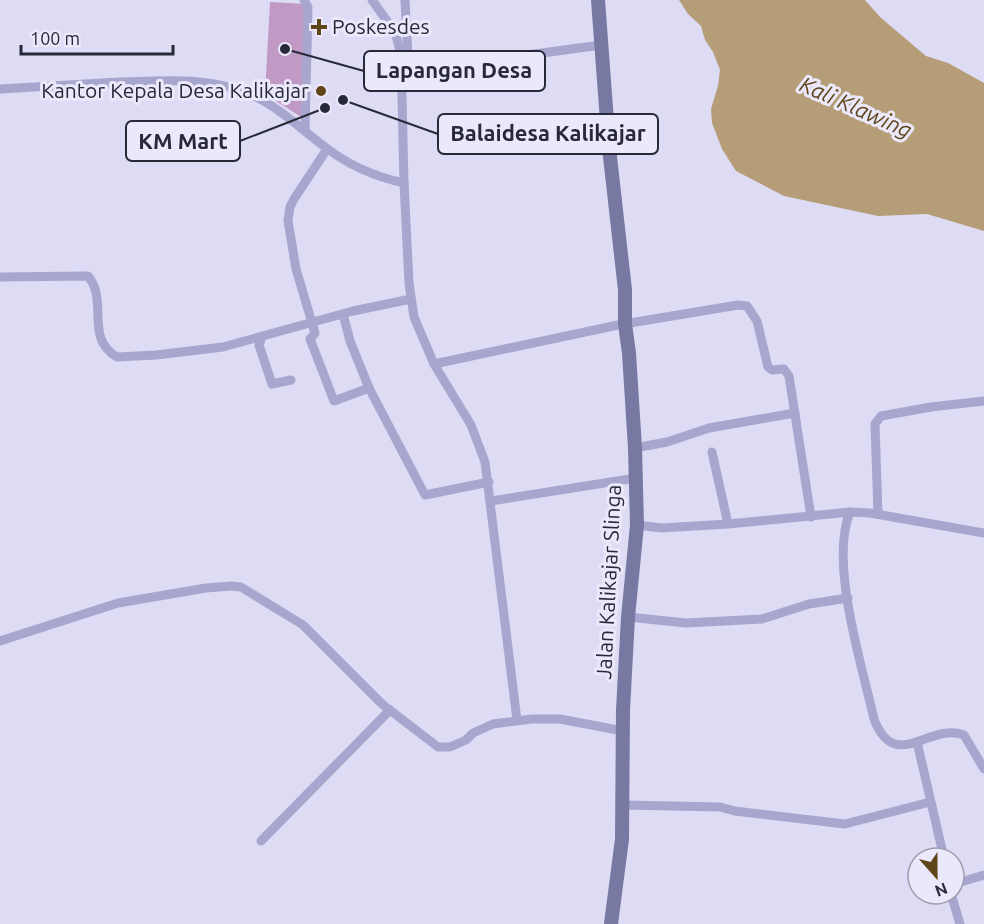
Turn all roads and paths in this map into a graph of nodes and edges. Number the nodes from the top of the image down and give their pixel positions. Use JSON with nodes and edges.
{"nodes":[{"id":1,"x":304,"y":0,"type":"edge"},
{"id":2,"x":372,"y":0,"type":"edge"},
{"id":3,"x":405,"y":0,"type":"edge"},
{"id":4,"x":598,"y":0,"type":"edge"},
{"id":5,"x":601,"y":45,"type":"junction"},
{"id":6,"x":405,"y":75,"type":"junction"},
{"id":7,"x":0,"y":89,"type":"edge"},
{"id":8,"x":305,"y":131,"type":"junction"},
{"id":9,"x":327,"y":149,"type":"junction"},
{"id":10,"x":404,"y":183,"type":"junction"},
{"id":11,"x":0,"y":277,"type":"edge"},
{"id":12,"x":411,"y":299,"type":"junction"},
{"id":13,"x":343,"y":314,"type":"junction"},
{"id":14,"x":313,"y":322,"type":"junction"},
{"id":15,"x":625,"y":324,"type":"junction"},
{"id":16,"x":262,"y":337,"type":"junction"},
{"id":17,"x":436,"y":363,"type":"junction"},
{"id":18,"x":291,"y":380,"type":"dead end"},
{"id":19,"x":369,"y":388,"type":"junction"},
{"id":20,"x":984,"y":401,"type":"edge"},
{"id":21,"x":795,"y":413,"type":"junction"},
{"id":22,"x":635,"y":448,"type":"junction"},
{"id":23,"x":712,"y":452,"type":"dead end"},
{"id":24,"x":636,"y":478,"type":"junction"},
{"id":25,"x":489,"y":482,"type":"junction"},
{"id":26,"x":491,"y":501,"type":"junction"},
{"id":27,"x":850,"y":512,"type":"junction"},
{"id":28,"x":878,"y":514,"type":"junction"},
{"id":29,"x":811,"y":517,"type":"junction"},
{"id":30,"x":728,"y":524,"type":"junction"},
{"id":31,"x":637,"y":525,"type":"junction"},
{"id":32,"x":984,"y":533,"type":"edge"},
{"id":33,"x":848,"y":598,"type":"junction"},
{"id":34,"x":628,"y":617,"type":"junction"},
{"id":35,"x":0,"y":641,"type":"edge"},
{"id":36,"x":390,"y":710,"type":"junction"},
{"id":37,"x":517,"y":720,"type":"junction"},
{"id":38,"x":623,"y":731,"type":"junction"},
{"id":39,"x":917,"y":742,"type":"junction"},
{"id":40,"x":984,"y":769,"type":"edge"},
{"id":41,"x":930,"y":802,"type":"junction"},
{"id":42,"x":623,"y":805,"type":"junction"},
{"id":43,"x":261,"y":841,"type":"dead end"},
{"id":44,"x":941,"y":846,"type":"edge"},
{"id":45,"x":984,"y":875,"type":"edge"},
{"id":46,"x":966,"y":880,"type":"edge"},
{"id":47,"x":955,"y":906,"type":"edge"},
{"id":48,"x":611,"y":924,"type":"edge"},
{"id":49,"x":960,"y":924,"type":"edge"}],
"edges":[{"from":1,"to":8,"type":"street"},
{"from":2,"to":6,"type":"street"},
{"from":3,"to":6,"type":"street"},
{"from":4,"to":5,"type":"street","name":"Jalan Kalikajar Slinga"},
{"from":5,"to":6,"type":"street"},
{"from":5,"to":15,"type":"street","name":"Jalan Kalikajar Slinga"},
{"from":6,"to":10,"type":"street"},
{"from":7,"to":8,"type":"street"},
{"from":8,"to":9,"type":"street"},
{"from":9,"to":10,"type":"street"},
{"from":9,"to":14,"type":"street"},
{"from":10,"to":12,"type":"street"},
{"from":11,"to":16,"type":"street"},
{"from":12,"to":13,"type":"street"},
{"from":12,"to":17,"type":"street"},
{"from":13,"to":14,"type":"street"},
{"from":13,"to":19,"type":"street"},
{"from":14,"to":16,"type":"street"},
{"from":14,"to":19,"type":"street"},
{"from":15,"to":17,"type":"street"},
{"from":15,"to":21,"type":"street"},
{"from":15,"to":22,"type":"street","name":"Jalan Kalikajar Slinga"},
{"from":16,"to":18,"type":"street"},
{"from":17,"to":25,"type":"street"},
{"from":19,"to":25,"type":"street"},
{"from":20,"to":28,"type":"street"},
{"from":21,"to":22,"type":"street"},
{"from":21,"to":29,"type":"street"},
{"from":22,"to":24,"type":"street","name":"Jalan Kalikajar Slinga"},
{"from":23,"to":30,"type":"street"},
{"from":24,"to":26,"type":"street"},
{"from":24,"to":31,"type":"street","name":"Jalan Kalikajar Slinga"},
{"from":25,"to":26,"type":"street"},
{"from":26,"to":37,"type":"street"},
{"from":27,"to":28,"type":"street"},
{"from":27,"to":29,"type":"street"},
{"from":27,"to":33,"type":"street"},
{"from":28,"to":32,"type":"street"},
{"from":29,"to":30,"type":"street"},
{"from":30,"to":31,"type":"street"},
{"from":31,"to":34,"type":"street","name":"Jalan Kalikajar Slinga"},
{"from":33,"to":34,"type":"street"},
{"from":33,"to":39,"type":"street"},
{"from":34,"to":38,"type":"street","name":"Jalan Kalikajar Slinga"},
{"from":35,"to":36,"type":"street"},
{"from":36,"to":37,"type":"street"},
{"from":36,"to":43,"type":"street"},
{"from":37,"to":38,"type":"street"},
{"from":38,"to":42,"type":"street","name":"Jalan Kalikajar Slinga"},
{"from":39,"to":40,"type":"street"},
{"from":39,"to":41,"type":"street"},
{"from":41,"to":42,"type":"street"},
{"from":41,"to":44,"type":"street"},
{"from":42,"to":48,"type":"street","name":"Jalan Kalikajar Slinga"},
{"from":45,"to":46,"type":"street"},
{"from":47,"to":49,"type":"street"}]}
